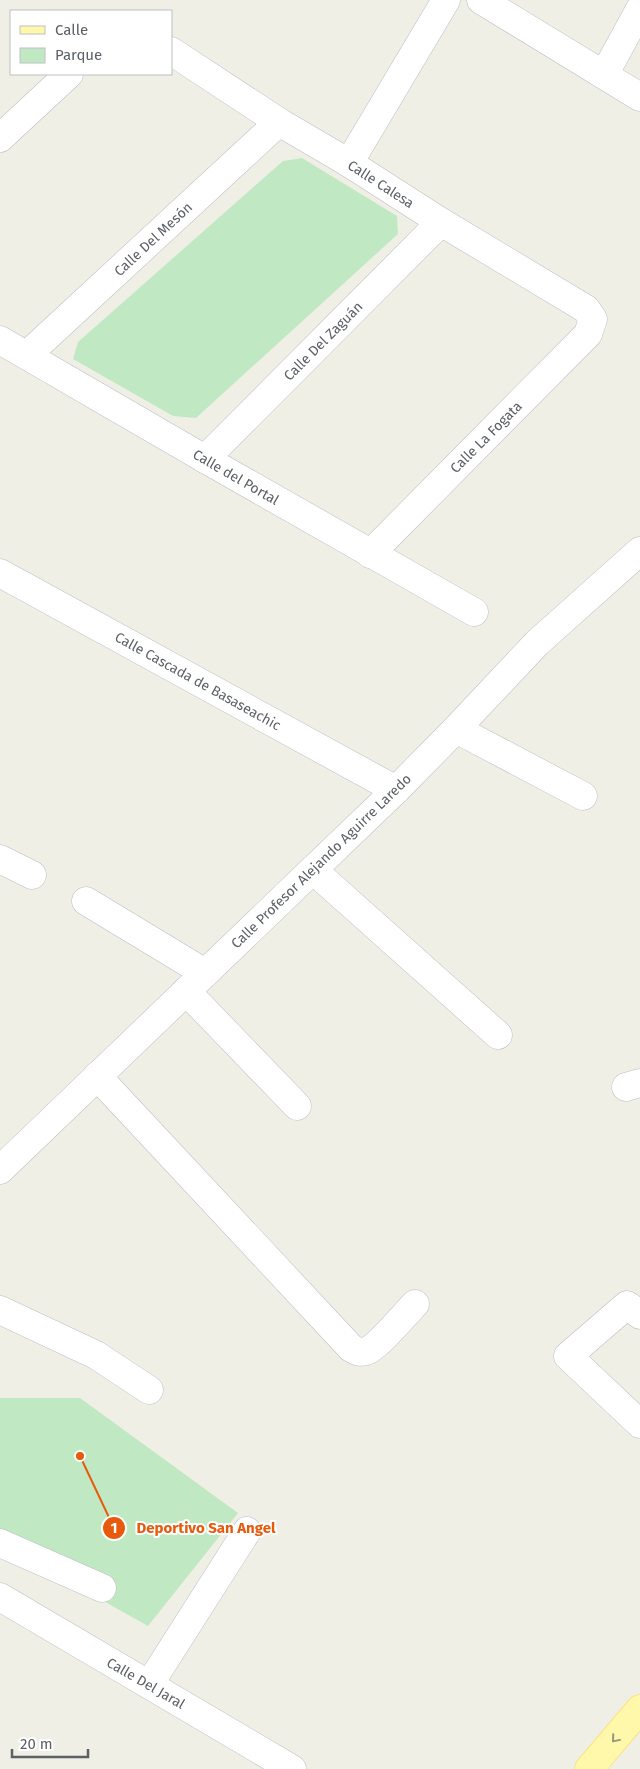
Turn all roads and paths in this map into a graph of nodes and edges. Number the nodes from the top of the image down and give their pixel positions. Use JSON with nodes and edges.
{"nodes":[{"id":1,"x":446,"y":0,"type":"edge"},
{"id":2,"x":481,"y":0,"type":"edge"},
{"id":3,"x":640,"y":9,"type":"edge"},
{"id":4,"x":172,"y":52,"type":"edge"},
{"id":5,"x":68,"y":75,"type":"edge"},
{"id":6,"x":604,"y":75,"type":"junction"},
{"id":7,"x":640,"y":97,"type":"edge"},
{"id":8,"x":280,"y":122,"type":"junction"},
{"id":9,"x":0,"y":138,"type":"edge"},
{"id":10,"x":349,"y":163,"type":"junction"},
{"id":11,"x":441,"y":222,"type":"junction"},
{"id":12,"x":591,"y":315,"type":"joint"},
{"id":13,"x":0,"y":340,"type":"edge"},
{"id":14,"x":27,"y":356,"type":"junction"},
{"id":15,"x":205,"y":459,"type":"junction"},
{"id":16,"x":640,"y":551,"type":"edge"},
{"id":17,"x":370,"y":554,"type":"junction"},
{"id":18,"x":0,"y":573,"type":"edge"},
{"id":19,"x":474,"y":612,"type":"dead end"},
{"id":20,"x":456,"y":729,"type":"junction"},
{"id":21,"x":396,"y":790,"type":"junction"},
{"id":22,"x":583,"y":796,"type":"dead end"},
{"id":23,"x":0,"y":859,"type":"edge"},
{"id":24,"x":313,"y":870,"type":"junction"},
{"id":25,"x":32,"y":876,"type":"dead end"},
{"id":26,"x":86,"y":901,"type":"dead end"},
{"id":27,"x":195,"y":982,"type":"junction"},
{"id":28,"x":498,"y":1036,"type":"dead end"},
{"id":29,"x":97,"y":1076,"type":"junction"},
{"id":30,"x":296,"y":1106,"type":"dead end"},
{"id":31,"x":3,"y":1161,"type":"edge"},
{"id":32,"x":415,"y":1304,"type":"dead end"},
{"id":33,"x":0,"y":1310,"type":"edge"},
{"id":34,"x":640,"y":1315,"type":"edge"},
{"id":35,"x":149,"y":1390,"type":"dead end"},
{"id":36,"x":640,"y":1424,"type":"edge"},
{"id":37,"x":247,"y":1532,"type":"dead end"},
{"id":38,"x":0,"y":1543,"type":"edge"},
{"id":39,"x":102,"y":1588,"type":"dead end"},
{"id":40,"x":0,"y":1597,"type":"edge"},
{"id":41,"x":149,"y":1685,"type":"junction"},
{"id":42,"x":640,"y":1709,"type":"edge"},
{"id":43,"x":292,"y":1769,"type":"edge"},
{"id":44,"x":589,"y":1769,"type":"edge"}],
"edges":[{"from":1,"to":10,"type":"street"},
{"from":2,"to":6,"type":"street"},
{"from":3,"to":6,"type":"street"},
{"from":4,"to":8,"type":"street","name":"Calle Calesa"},
{"from":5,"to":9,"type":"street"},
{"from":6,"to":7,"type":"street"},
{"from":8,"to":10,"type":"street","name":"Calle Calesa"},
{"from":8,"to":14,"type":"street","name":"Calle Del Mesón"},
{"from":10,"to":11,"type":"street","name":"Calle Calesa"},
{"from":11,"to":12,"type":"street","name":"Calle Calesa"},
{"from":11,"to":15,"type":"street","name":"Calle Del Zaguán"},
{"from":12,"to":17,"type":"street","name":"Calle La Fogata"},
{"from":13,"to":14,"type":"street","name":"Calle del Portal"},
{"from":14,"to":15,"type":"street","name":"Calle del Portal"},
{"from":15,"to":17,"type":"street","name":"Calle del Portal"},
{"from":16,"to":20,"type":"street","name":"Calle Profesor Alejando Aguirre Laredo"},
{"from":17,"to":19,"type":"street","name":"Calle del Portal"},
{"from":18,"to":21,"type":"street","name":"Calle Cascada de Basaseachic"},
{"from":20,"to":21,"type":"street","name":"Calle Profesor Alejando Aguirre Laredo"},
{"from":20,"to":22,"type":"street"},
{"from":21,"to":24,"type":"street","name":"Calle Profesor Alejando Aguirre Laredo"},
{"from":23,"to":25,"type":"street"},
{"from":24,"to":27,"type":"street","name":"Calle Profesor Alejando Aguirre Laredo"},
{"from":24,"to":28,"type":"street"},
{"from":26,"to":27,"type":"street"},
{"from":27,"to":29,"type":"street","name":"Calle Profesor Alejando Aguirre Laredo"},
{"from":27,"to":30,"type":"street"},
{"from":29,"to":31,"type":"street","name":"Calle Profesor Alejando Aguirre Laredo"},
{"from":29,"to":32,"type":"street"},
{"from":33,"to":35,"type":"street"},
{"from":34,"to":36,"type":"street"},
{"from":37,"to":41,"type":"street"},
{"from":38,"to":39,"type":"street"},
{"from":40,"to":41,"type":"street","name":"Calle Del Jaral"},
{"from":41,"to":43,"type":"street","name":"Calle Del Jaral"},
{"from":42,"to":44,"type":"main road","one_way":true}]}
